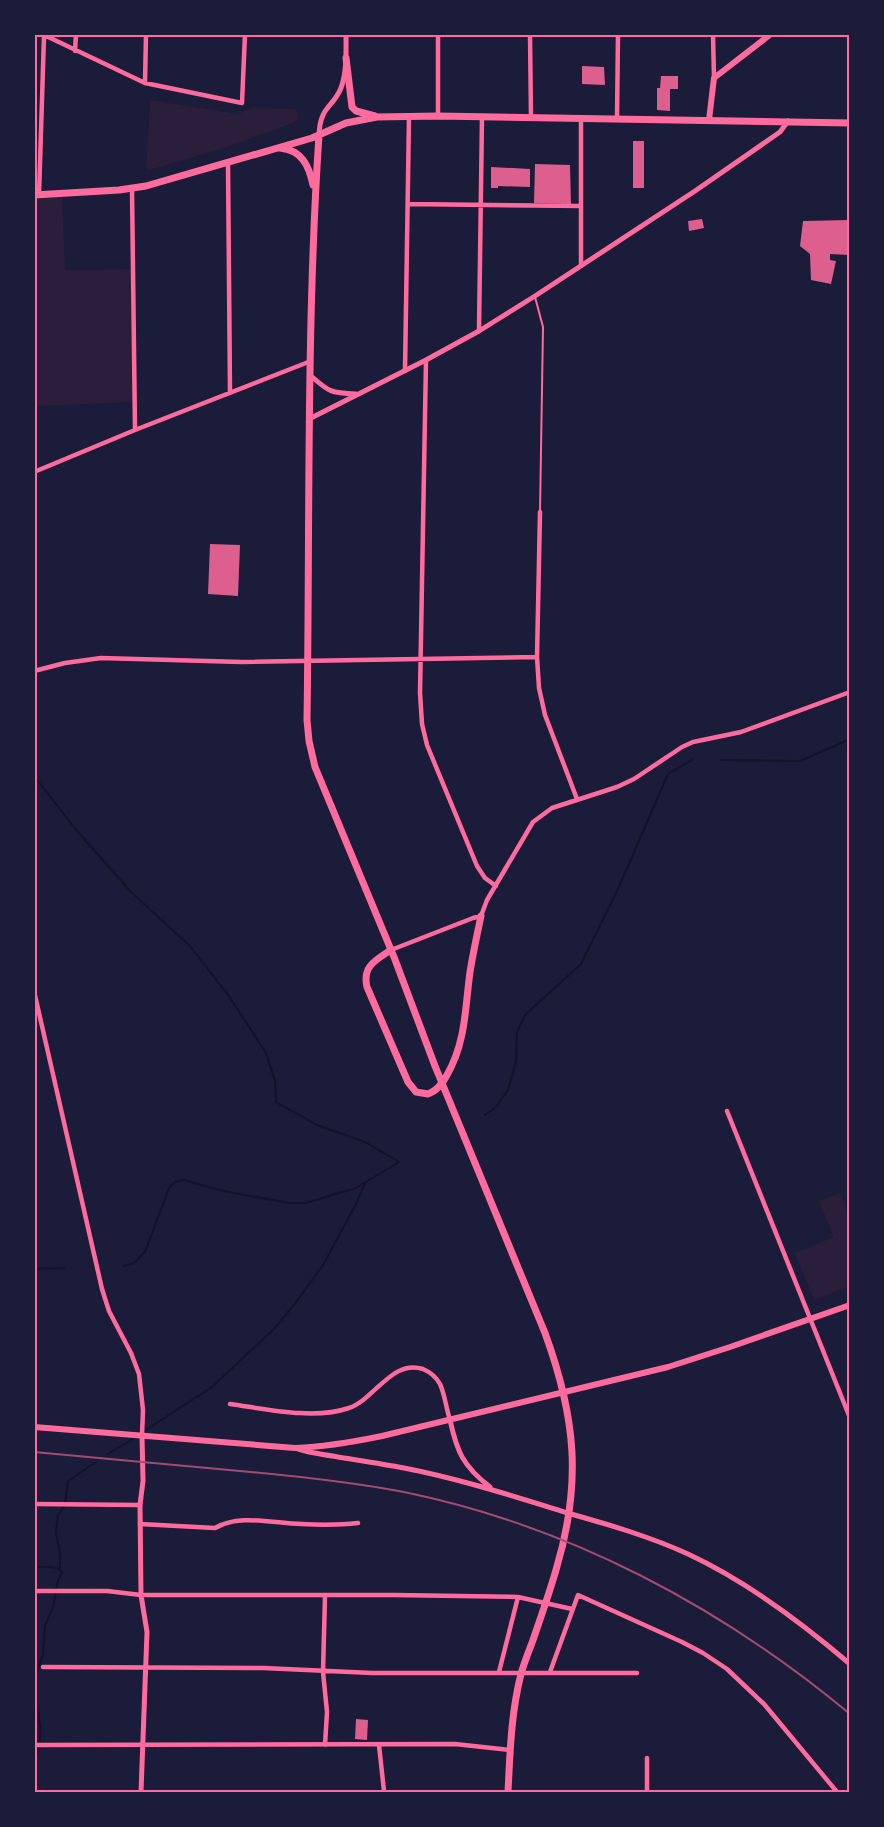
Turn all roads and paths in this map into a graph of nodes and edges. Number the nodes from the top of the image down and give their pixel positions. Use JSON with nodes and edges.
{"nodes":[{"id":1,"x":76,"y":34,"type":"edge"},
{"id":2,"x":146,"y":34,"type":"edge"},
{"id":3,"x":244,"y":34,"type":"edge"},
{"id":4,"x":346,"y":34,"type":"edge"},
{"id":5,"x":438,"y":34,"type":"edge"},
{"id":6,"x":530,"y":34,"type":"edge"},
{"id":7,"x":618,"y":34,"type":"edge"},
{"id":8,"x":713,"y":34,"type":"edge"},
{"id":9,"x":771,"y":34,"type":"edge"},
{"id":10,"x":43,"y":35,"type":"edge"},
{"id":11,"x":75,"y":51,"type":"junction"},
{"id":12,"x":346,"y":58,"type":"junction"},
{"id":13,"x":714,"y":78,"type":"junction"},
{"id":14,"x":145,"y":83,"type":"junction"},
{"id":15,"x":410,"y":116,"type":"junction"},
{"id":16,"x":438,"y":116,"type":"junction"},
{"id":17,"x":377,"y":117,"type":"junction"},
{"id":18,"x":482,"y":117,"type":"junction"},
{"id":19,"x":531,"y":117,"type":"junction"},
{"id":20,"x":581,"y":118,"type":"junction"},
{"id":21,"x":617,"y":119,"type":"junction"},
{"id":22,"x":709,"y":120,"type":"junction"},
{"id":23,"x":788,"y":121,"type":"junction"},
{"id":24,"x":849,"y":123,"type":"edge"},
{"id":25,"x":319,"y":135,"type":"junction"},
{"id":26,"x":276,"y":148,"type":"junction"},
{"id":27,"x":228,"y":163,"type":"junction"},
{"id":28,"x":132,"y":189,"type":"junction"},
{"id":29,"x":315,"y":193,"type":"junction"},
{"id":30,"x":37,"y":195,"type":"edge"},
{"id":31,"x":408,"y":204,"type":"junction"},
{"id":32,"x":481,"y":205,"type":"junction"},
{"id":33,"x":581,"y":206,"type":"junction"},
{"id":34,"x":581,"y":266,"type":"junction"},
{"id":35,"x":535,"y":296,"type":"junction"},
{"id":36,"x":479,"y":331,"type":"junction"},
{"id":37,"x":426,"y":360,"type":"junction"},
{"id":38,"x":310,"y":361,"type":"junction"},
{"id":39,"x":405,"y":371,"type":"junction"},
{"id":40,"x":311,"y":376,"type":"junction"},
{"id":41,"x":230,"y":393,"type":"junction"},
{"id":42,"x":358,"y":394,"type":"junction"},
{"id":43,"x":311,"y":418,"type":"junction"},
{"id":44,"x":135,"y":430,"type":"junction"},
{"id":45,"x":34,"y":472,"type":"edge"},
{"id":46,"x":540,"y":512,"type":"joint"},
{"id":47,"x":537,"y":657,"type":"junction"},
{"id":48,"x":421,"y":659,"type":"junction"},
{"id":49,"x":308,"y":660,"type":"junction"},
{"id":50,"x":34,"y":672,"type":"edge"},
{"id":51,"x":849,"y":692,"type":"edge"},
{"id":52,"x":577,"y":799,"type":"junction"},
{"id":53,"x":496,"y":886,"type":"junction"},
{"id":54,"x":481,"y":916,"type":"junction"},
{"id":55,"x":391,"y":950,"type":"junction"},
{"id":56,"x":34,"y":992,"type":"edge"},
{"id":57,"x":727,"y":1111,"type":"dead end"},
{"id":58,"x":849,"y":1305,"type":"edge"},
{"id":59,"x":809,"y":1318,"type":"junction"},
{"id":60,"x":230,"y":1404,"type":"dead end"},
{"id":61,"x":849,"y":1418,"type":"edge"},
{"id":62,"x":450,"y":1420,"type":"junction"},
{"id":63,"x":34,"y":1427,"type":"edge"},
{"id":64,"x":142,"y":1435,"type":"junction"},
{"id":65,"x":295,"y":1448,"type":"junction"},
{"id":66,"x":493,"y":1490,"type":"junction"},
{"id":67,"x":34,"y":1504,"type":"edge"},
{"id":68,"x":140,"y":1505,"type":"junction"},
{"id":69,"x":358,"y":1523,"type":"dead end"},
{"id":70,"x":140,"y":1524,"type":"junction"},
{"id":71,"x":34,"y":1591,"type":"edge"},
{"id":72,"x":141,"y":1595,"type":"junction"},
{"id":73,"x":325,"y":1596,"type":"junction"},
{"id":74,"x":518,"y":1597,"type":"junction"},
{"id":75,"x":572,"y":1609,"type":"junction"},
{"id":76,"x":849,"y":1664,"type":"edge"},
{"id":77,"x":43,"y":1667,"type":"dead end"},
{"id":78,"x":146,"y":1668,"type":"junction"},
{"id":79,"x":323,"y":1672,"type":"junction"},
{"id":80,"x":499,"y":1672,"type":"junction"},
{"id":81,"x":550,"y":1672,"type":"junction"},
{"id":82,"x":637,"y":1673,"type":"dead end"},
{"id":83,"x":521,"y":1674,"type":"junction"},
{"id":84,"x":34,"y":1745,"type":"edge"},
{"id":85,"x":143,"y":1745,"type":"junction"},
{"id":86,"x":324,"y":1745,"type":"junction"},
{"id":87,"x":379,"y":1745,"type":"junction"},
{"id":88,"x":510,"y":1750,"type":"junction"},
{"id":89,"x":647,"y":1758,"type":"dead end"},
{"id":90,"x":141,"y":1792,"type":"edge"},
{"id":91,"x":384,"y":1792,"type":"edge"},
{"id":92,"x":508,"y":1792,"type":"edge"},
{"id":93,"x":647,"y":1792,"type":"edge"},
{"id":94,"x":837,"y":1792,"type":"edge"}],
"edges":[{"from":1,"to":11,"type":"street"},
{"from":2,"to":14,"type":"street"},
{"from":3,"to":14,"type":"street"},
{"from":4,"to":12,"type":"street"},
{"from":5,"to":16,"type":"street"},
{"from":6,"to":19,"type":"street"},
{"from":7,"to":21,"type":"street"},
{"from":8,"to":13,"type":"street"},
{"from":9,"to":13,"type":"main road"},
{"from":10,"to":11,"type":"street"},
{"from":10,"to":30,"type":"street"},
{"from":11,"to":14,"type":"street"},
{"from":12,"to":17,"type":"main road"},
{"from":12,"to":25,"type":"street"},
{"from":13,"to":22,"type":"main road"},
{"from":15,"to":16,"type":"main road"},
{"from":15,"to":17,"type":"main road"},
{"from":15,"to":31,"type":"street"},
{"from":16,"to":18,"type":"main road"},
{"from":17,"to":25,"type":"main road"},
{"from":18,"to":19,"type":"main road"},
{"from":18,"to":32,"type":"street"},
{"from":19,"to":20,"type":"main road"},
{"from":20,"to":21,"type":"main road"},
{"from":20,"to":33,"type":"street"},
{"from":21,"to":22,"type":"main road"},
{"from":22,"to":23,"type":"main road"},
{"from":23,"to":24,"type":"main road"},
{"from":23,"to":34,"type":"street"},
{"from":25,"to":26,"type":"main road"},
{"from":25,"to":29,"type":"main road"},
{"from":26,"to":27,"type":"main road"},
{"from":26,"to":29,"type":"main road"},
{"from":27,"to":28,"type":"main road"},
{"from":27,"to":41,"type":"street"},
{"from":28,"to":30,"type":"main road"},
{"from":28,"to":44,"type":"street"},
{"from":29,"to":38,"type":"main road"},
{"from":31,"to":32,"type":"street"},
{"from":31,"to":39,"type":"street"},
{"from":32,"to":33,"type":"street"},
{"from":32,"to":36,"type":"street"},
{"from":33,"to":34,"type":"street"},
{"from":34,"to":35,"type":"street"},
{"from":35,"to":36,"type":"street"},
{"from":35,"to":46,"type":"lane"},
{"from":36,"to":37,"type":"street"},
{"from":37,"to":39,"type":"street"},
{"from":37,"to":48,"type":"street"},
{"from":38,"to":40,"type":"main road"},
{"from":38,"to":41,"type":"street"},
{"from":39,"to":42,"type":"street"},
{"from":40,"to":42,"type":"street"},
{"from":40,"to":43,"type":"main road"},
{"from":41,"to":44,"type":"street"},
{"from":42,"to":43,"type":"street"},
{"from":43,"to":49,"type":"main road"},
{"from":44,"to":45,"type":"street"},
{"from":46,"to":47,"type":"street"},
{"from":47,"to":48,"type":"street"},
{"from":47,"to":52,"type":"street"},
{"from":48,"to":49,"type":"street"},
{"from":48,"to":53,"type":"street"},
{"from":49,"to":50,"type":"street"},
{"from":49,"to":55,"type":"main road"},
{"from":51,"to":52,"type":"street"},
{"from":52,"to":53,"type":"street"},
{"from":53,"to":54,"type":"street"},
{"from":54,"to":55,"type":"street"},
{"from":54,"to":55,"type":"main road"},
{"from":55,"to":83,"type":"main road"},
{"from":56,"to":64,"type":"street"},
{"from":57,"to":59,"type":"street"},
{"from":58,"to":59,"type":"main road"},
{"from":59,"to":61,"type":"street"},
{"from":59,"to":62,"type":"main road"},
{"from":60,"to":62,"type":"street"},
{"from":62,"to":65,"type":"main road"},
{"from":62,"to":66,"type":"street"},
{"from":63,"to":64,"type":"main road"},
{"from":64,"to":65,"type":"main road"},
{"from":64,"to":68,"type":"street"},
{"from":65,"to":66,"type":"street"},
{"from":66,"to":76,"type":"street"},
{"from":67,"to":68,"type":"street"},
{"from":68,"to":70,"type":"street"},
{"from":69,"to":70,"type":"street"},
{"from":70,"to":72,"type":"street"},
{"from":71,"to":72,"type":"street"},
{"from":72,"to":73,"type":"street"},
{"from":72,"to":78,"type":"street"},
{"from":73,"to":74,"type":"street"},
{"from":73,"to":79,"type":"street"},
{"from":74,"to":75,"type":"street"},
{"from":74,"to":80,"type":"street"},
{"from":75,"to":81,"type":"street"},
{"from":75,"to":94,"type":"street"},
{"from":77,"to":78,"type":"street"},
{"from":78,"to":79,"type":"street"},
{"from":78,"to":85,"type":"street"},
{"from":79,"to":80,"type":"street"},
{"from":79,"to":86,"type":"street"},
{"from":80,"to":83,"type":"street"},
{"from":81,"to":82,"type":"street"},
{"from":81,"to":83,"type":"street"},
{"from":83,"to":88,"type":"main road"},
{"from":84,"to":85,"type":"street"},
{"from":85,"to":86,"type":"street"},
{"from":85,"to":90,"type":"street"},
{"from":86,"to":87,"type":"street"},
{"from":87,"to":88,"type":"street"},
{"from":87,"to":91,"type":"street"},
{"from":88,"to":92,"type":"main road"},
{"from":89,"to":93,"type":"street"}]}
